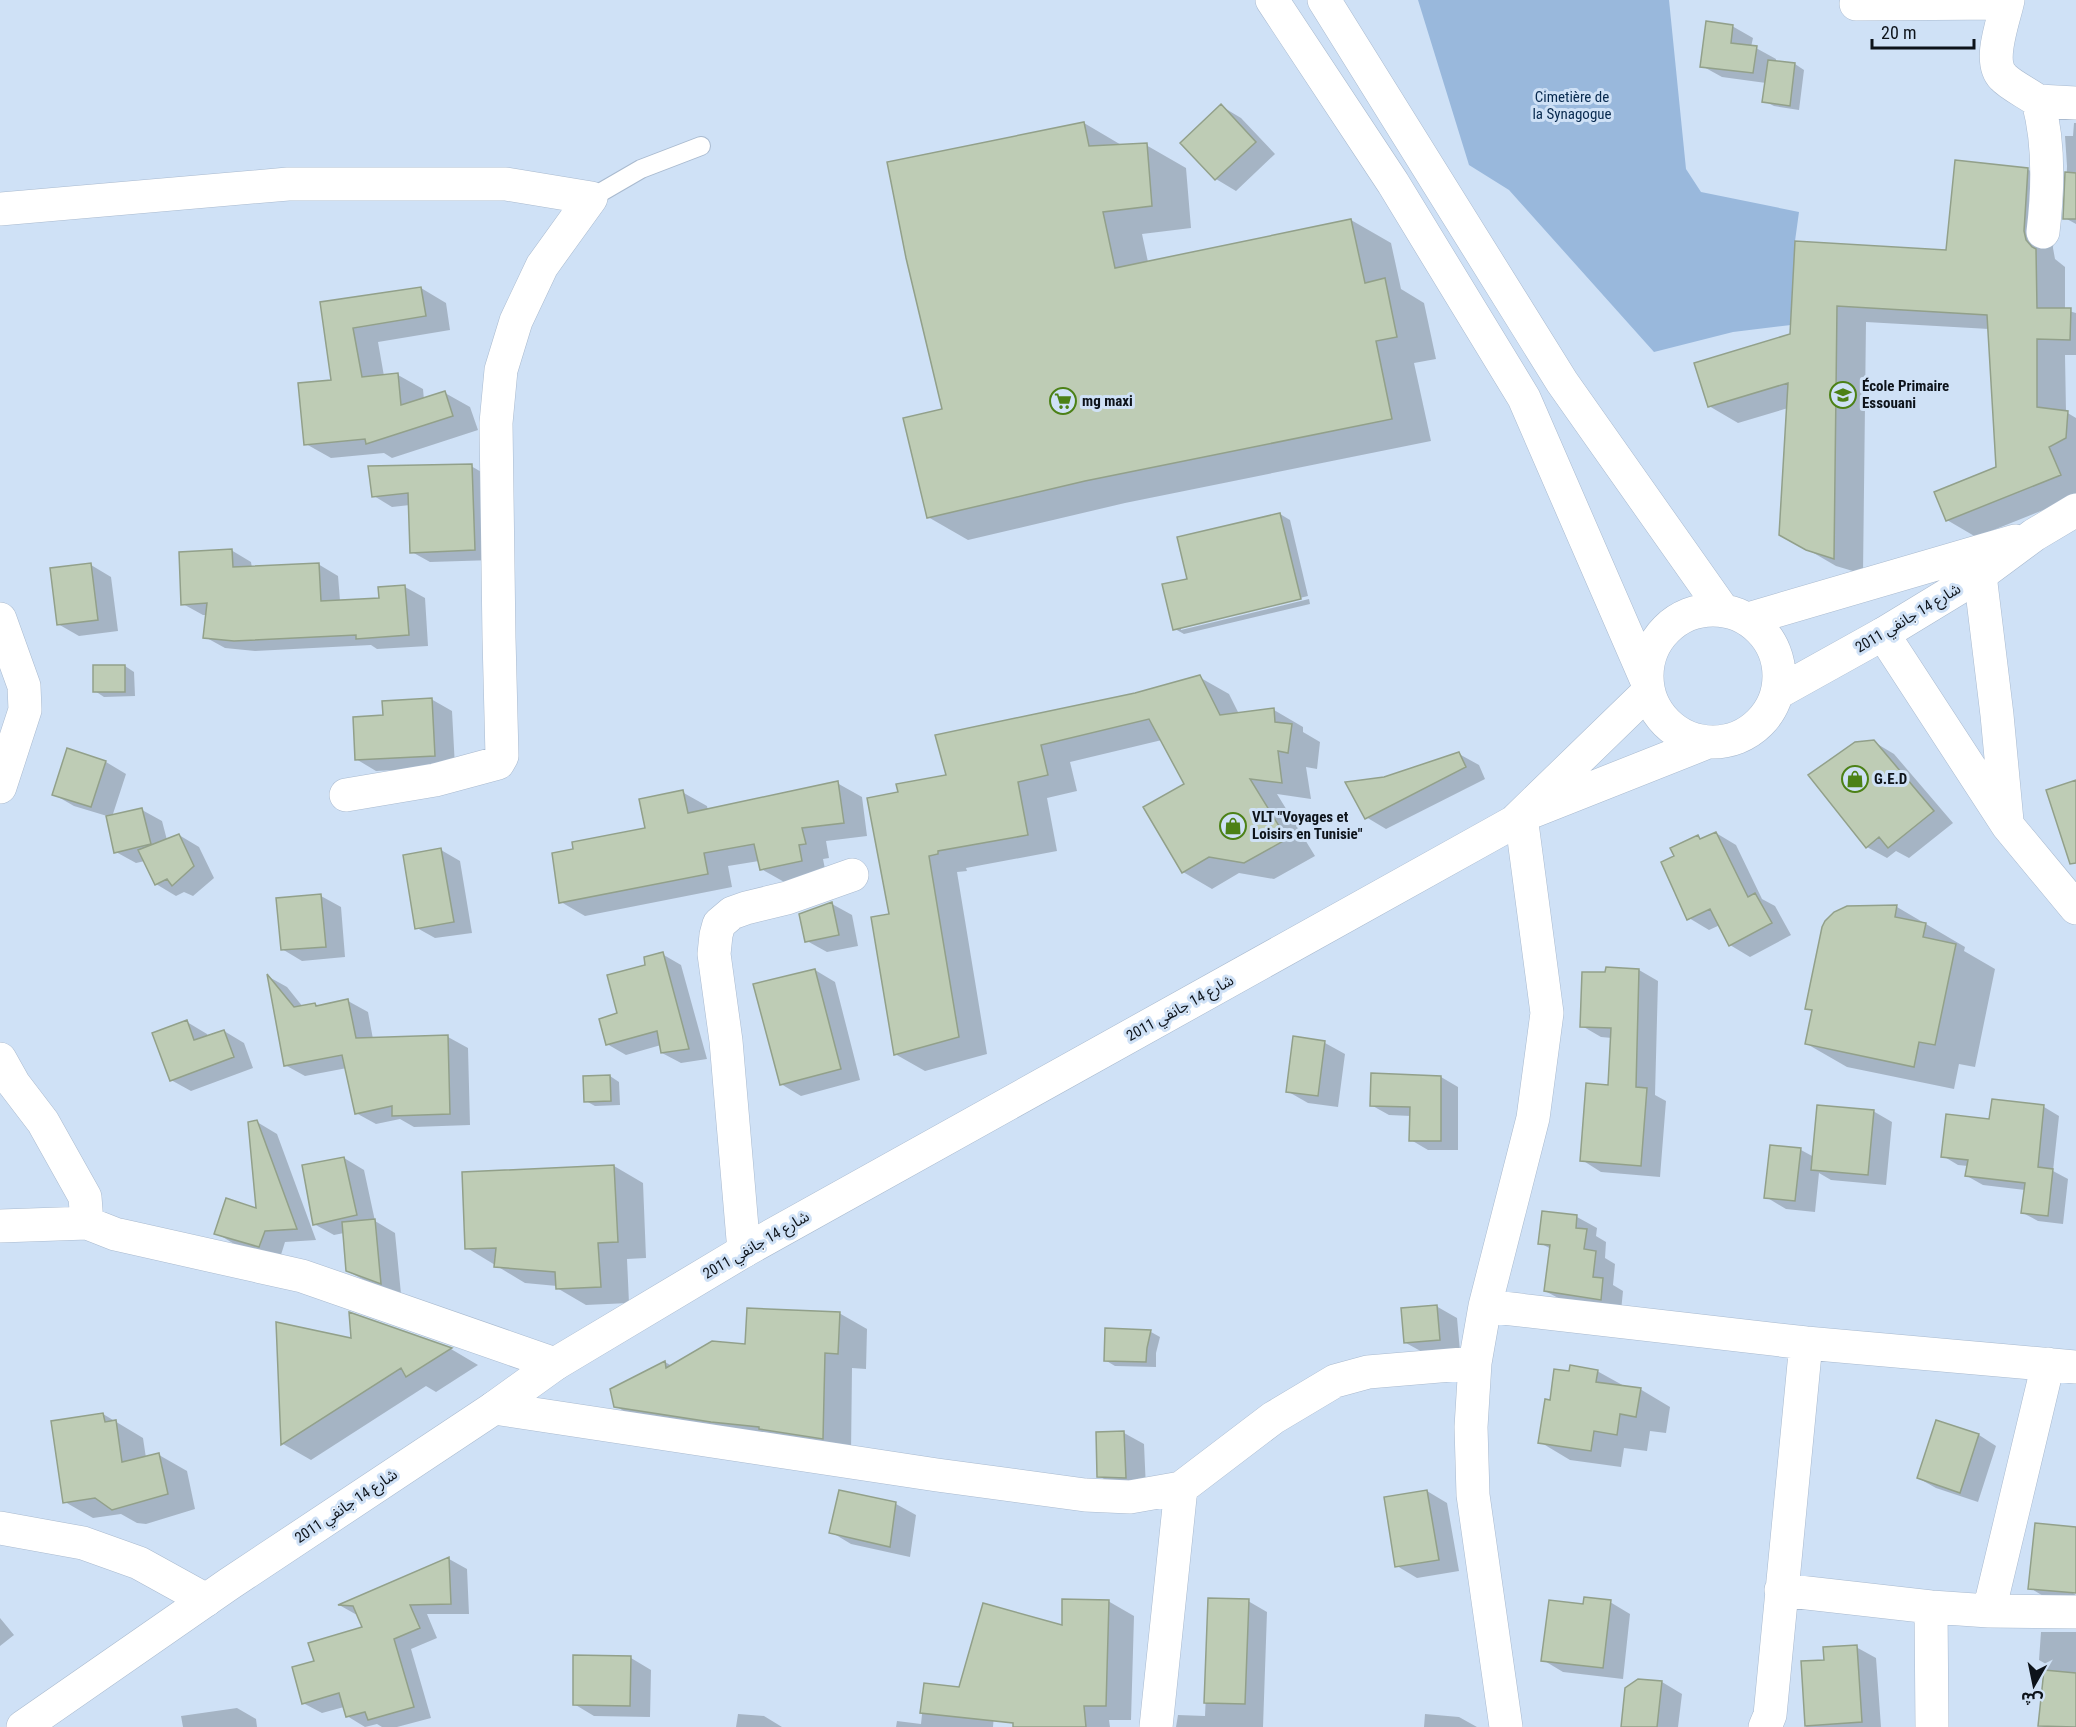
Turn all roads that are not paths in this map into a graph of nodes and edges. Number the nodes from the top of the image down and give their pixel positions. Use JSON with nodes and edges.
{"nodes":[{"id":1,"x":1272,"y":0,"type":"edge"},
{"id":2,"x":1324,"y":0,"type":"edge"},
{"id":3,"x":2008,"y":1,"type":"edge"},
{"id":4,"x":1856,"y":3,"type":"dead end"},
{"id":5,"x":2038,"y":101,"type":"junction"},
{"id":6,"x":2076,"y":103,"type":"edge"},
{"id":7,"x":701,"y":146,"type":"dead end"},
{"id":8,"x":591,"y":198,"type":"junction"},
{"id":9,"x":0,"y":209,"type":"edge"},
{"id":10,"x":2043,"y":232,"type":"dead end"},
{"id":11,"x":1562,"y":382,"type":"junction"},
{"id":12,"x":1524,"y":398,"type":"junction"},
{"id":13,"x":2076,"y":510,"type":"edge"},
{"id":14,"x":2034,"y":536,"type":"junction"},
{"id":15,"x":1980,"y":575,"type":"junction"},
{"id":16,"x":1735,"y":614,"type":"junction"},
{"id":17,"x":0,"y":619,"type":"edge"},
{"id":18,"x":1883,"y":634,"type":"junction"},
{"id":19,"x":1647,"y":686,"type":"junction"},
{"id":20,"x":1777,"y":693,"type":"junction"},
{"id":21,"x":1708,"y":742,"type":"junction"},
{"id":22,"x":0,"y":787,"type":"edge"},
{"id":23,"x":346,"y":795,"type":"dead end"},
{"id":24,"x":1521,"y":816,"type":"junction"},
{"id":25,"x":2008,"y":826,"type":"junction"},
{"id":26,"x":852,"y":875,"type":"dead end"},
{"id":27,"x":2076,"y":908,"type":"edge"},
{"id":28,"x":0,"y":1059,"type":"edge"},
{"id":29,"x":87,"y":1223,"type":"junction"},
{"id":30,"x":0,"y":1226,"type":"edge"},
{"id":31,"x":744,"y":1251,"type":"junction"},
{"id":32,"x":1485,"y":1306,"type":"junction"},
{"id":33,"x":1806,"y":1343,"type":"junction"},
{"id":34,"x":1475,"y":1363,"type":"junction"},
{"id":35,"x":555,"y":1364,"type":"junction"},
{"id":36,"x":2062,"y":1365,"type":"edge"},
{"id":37,"x":495,"y":1408,"type":"junction"},
{"id":38,"x":1181,"y":1488,"type":"junction"},
{"id":39,"x":0,"y":1528,"type":"edge"},
{"id":40,"x":1781,"y":1590,"type":"junction"},
{"id":41,"x":206,"y":1600,"type":"junction"},
{"id":42,"x":1931,"y":1607,"type":"junction"},
{"id":43,"x":1989,"y":1611,"type":"junction"},
{"id":44,"x":2076,"y":1612,"type":"edge"},
{"id":45,"x":23,"y":1727,"type":"edge"},
{"id":46,"x":1156,"y":1727,"type":"edge"},
{"id":47,"x":1506,"y":1727,"type":"edge"},
{"id":48,"x":1765,"y":1727,"type":"edge"},
{"id":49,"x":1932,"y":1727,"type":"edge"}],
"edges":[{"from":1,"to":12,"type":"street"},
{"from":2,"to":11,"type":"street"},
{"from":3,"to":4,"type":"street"},
{"from":3,"to":5,"type":"street"},
{"from":5,"to":6,"type":"street"},
{"from":5,"to":10,"type":"street"},
{"from":7,"to":8,"type":"lane"},
{"from":8,"to":9,"type":"street"},
{"from":8,"to":23,"type":"street"},
{"from":11,"to":12,"type":"street"},
{"from":11,"to":16,"type":"street"},
{"from":12,"to":19,"type":"street"},
{"from":13,"to":14,"type":"street","name":"شارع 14 جانفي 2011"},
{"from":14,"to":15,"type":"street","name":"شارع 14 جانفي 2011"},
{"from":14,"to":16,"type":"street","name":"شارع 14 جانفي 2011"},
{"from":15,"to":18,"type":"street","name":"شارع 14 جانفي 2011"},
{"from":15,"to":25,"type":"street"},
{"from":16,"to":19,"type":"street"},
{"from":16,"to":20,"type":"street"},
{"from":17,"to":22,"type":"street"},
{"from":18,"to":20,"type":"street","name":"شارع 14 جانفي 2011"},
{"from":18,"to":25,"type":"street"},
{"from":19,"to":21,"type":"street"},
{"from":19,"to":24,"type":"street","name":"شارع 14 جانفي 2011"},
{"from":20,"to":21,"type":"street"},
{"from":21,"to":24,"type":"street","name":"شارع 14 جانفي 2011"},
{"from":24,"to":31,"type":"street","name":"شارع 14 جانفي 2011"},
{"from":24,"to":32,"type":"street"},
{"from":25,"to":27,"type":"street"},
{"from":26,"to":31,"type":"street"},
{"from":28,"to":29,"type":"street"},
{"from":29,"to":30,"type":"street"},
{"from":29,"to":35,"type":"street"},
{"from":31,"to":35,"type":"street","name":"شارع 14 جانفي 2011"},
{"from":32,"to":33,"type":"street"},
{"from":32,"to":34,"type":"street"},
{"from":33,"to":36,"type":"street"},
{"from":33,"to":40,"type":"street"},
{"from":34,"to":38,"type":"street"},
{"from":34,"to":47,"type":"street"},
{"from":35,"to":37,"type":"street","name":"شارع 14 جانفي 2011"},
{"from":36,"to":43,"type":"street"},
{"from":37,"to":38,"type":"street"},
{"from":37,"to":41,"type":"street","name":"شارع 14 جانفي 2011"},
{"from":38,"to":46,"type":"street"},
{"from":39,"to":41,"type":"street"},
{"from":40,"to":42,"type":"street"},
{"from":40,"to":48,"type":"street"},
{"from":41,"to":45,"type":"street","name":"شارع 14 جانفي 2011"},
{"from":42,"to":43,"type":"street"},
{"from":42,"to":49,"type":"street"},
{"from":43,"to":44,"type":"street"}]}
